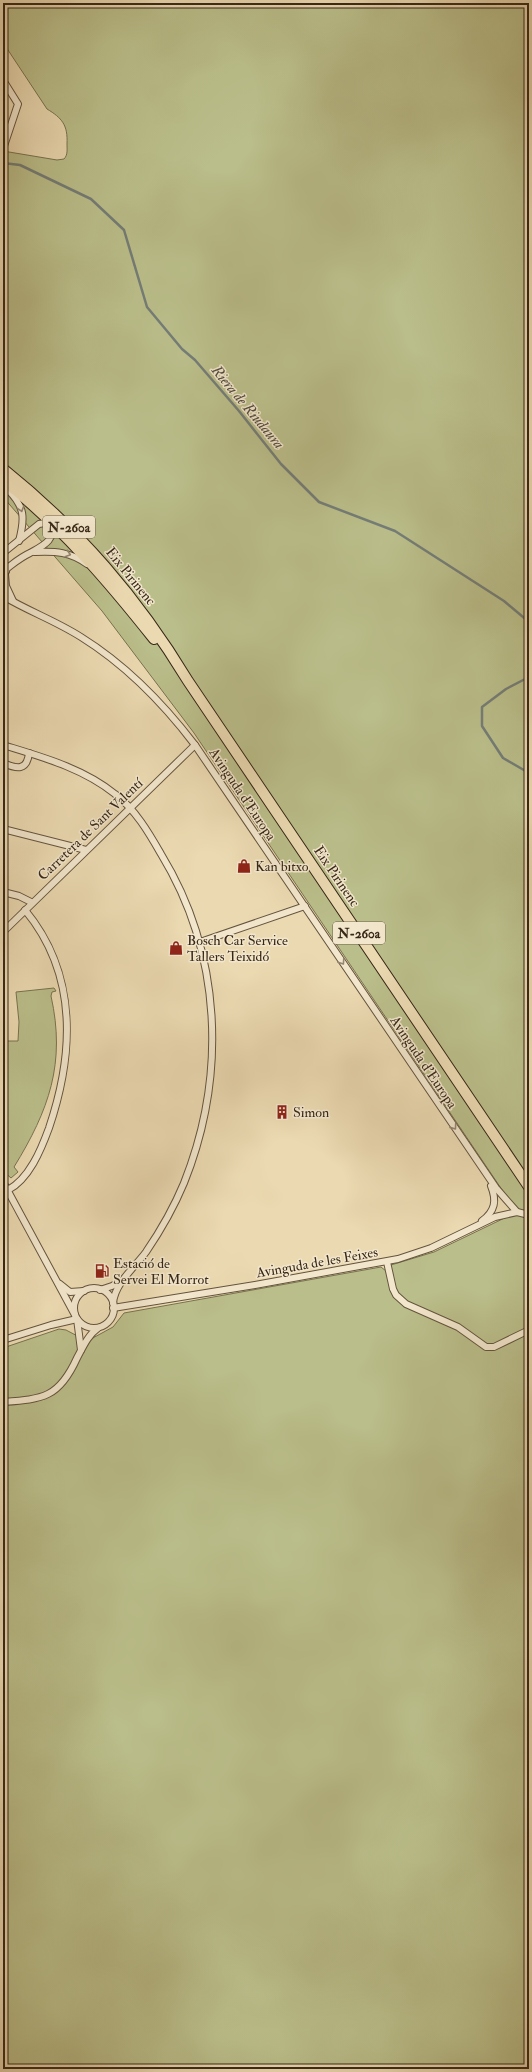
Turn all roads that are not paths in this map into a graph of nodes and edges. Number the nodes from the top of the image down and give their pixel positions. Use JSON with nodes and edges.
{"nodes":[{"id":1,"x":3,"y":80,"type":"edge"},
{"id":2,"x":3,"y":149,"type":"edge"},
{"id":3,"x":3,"y":469,"type":"edge"},
{"id":4,"x":3,"y":474,"type":"edge"},
{"id":5,"x":3,"y":480,"type":"edge"},
{"id":6,"x":3,"y":484,"type":"edge"},
{"id":7,"x":52,"y":522,"type":"junction"},
{"id":8,"x":19,"y":541,"type":"junction"},
{"id":9,"x":3,"y":552,"type":"edge"},
{"id":10,"x":32,"y":552,"type":"junction"},
{"id":11,"x":3,"y":559,"type":"edge"},
{"id":12,"x":99,"y":573,"type":"junction"},
{"id":13,"x":5,"y":574,"type":"edge"},
{"id":14,"x":128,"y":593,"type":"junction"},
{"id":15,"x":3,"y":596,"type":"edge"},
{"id":16,"x":13,"y":602,"type":"junction"},
{"id":17,"x":188,"y":681,"type":"junction"},
{"id":18,"x":3,"y":745,"type":"edge"},
{"id":19,"x":195,"y":745,"type":"junction"},
{"id":20,"x":29,"y":753,"type":"junction"},
{"id":21,"x":3,"y":763,"type":"edge"},
{"id":22,"x":130,"y":809,"type":"junction"},
{"id":23,"x":3,"y":829,"type":"edge"},
{"id":24,"x":86,"y":850,"type":"junction"},
{"id":25,"x":3,"y":892,"type":"edge"},
{"id":26,"x":31,"y":902,"type":"junction"},
{"id":27,"x":305,"y":906,"type":"junction"},
{"id":28,"x":25,"y":910,"type":"junction"},
{"id":29,"x":3,"y":932,"type":"edge"},
{"id":30,"x":200,"y":942,"type":"junction"},
{"id":31,"x":483,"y":1169,"type":"junction"},
{"id":32,"x":3,"y":1182,"type":"edge"},
{"id":33,"x":529,"y":1187,"type":"edge"},
{"id":34,"x":8,"y":1190,"type":"junction"},
{"id":35,"x":516,"y":1212,"type":"junction"},
{"id":36,"x":529,"y":1215,"type":"edge"},
{"id":37,"x":474,"y":1226,"type":"junction"},
{"id":38,"x":387,"y":1262,"type":"junction"},
{"id":39,"x":128,"y":1276,"type":"junction"},
{"id":40,"x":56,"y":1280,"type":"junction"},
{"id":41,"x":100,"y":1290,"type":"junction"},
{"id":42,"x":84,"y":1291,"type":"junction"},
{"id":43,"x":113,"y":1305,"type":"junction"},
{"id":44,"x":76,"y":1317,"type":"junction"},
{"id":45,"x":98,"y":1328,"type":"junction"},
{"id":46,"x":529,"y":1330,"type":"edge"},
{"id":47,"x":3,"y":1340,"type":"edge"},
{"id":48,"x":81,"y":1350,"type":"junction"},
{"id":49,"x":3,"y":1402,"type":"edge"}],
"edges":[{"from":1,"to":2,"type":"street"},
{"from":3,"to":14,"type":"main road","name":"Eix Pirinenc","number":"N-260a"},
{"from":4,"to":7,"type":"street"},
{"from":5,"to":7,"type":"main road","name":"Eix Pirinenc","number":"N-260a"},
{"from":6,"to":8,"type":"street","one_way":true},
{"from":7,"to":8,"type":"street"},
{"from":7,"to":10,"type":"street"},
{"from":7,"to":12,"type":"main road","name":"Eix Pirinenc","number":"N-260a"},
{"from":7,"to":14,"type":"street"},
{"from":8,"to":9,"type":"street"},
{"from":10,"to":12,"type":"street","one_way":true},
{"from":10,"to":13,"type":"street"},
{"from":11,"to":13,"type":"street"},
{"from":12,"to":17,"type":"main road","name":"Eix Pirinenc","number":"N-260a"},
{"from":13,"to":16,"type":"street"},
{"from":14,"to":17,"type":"main road","name":"Eix Pirinenc","number":"N-260a"},
{"from":15,"to":16,"type":"street","name":"Avinguda d'Europa"},
{"from":16,"to":19,"type":"street","name":"Avinguda d'Europa"},
{"from":17,"to":33,"type":"main road","name":"Eix Pirinenc","number":"N-260a"},
{"from":18,"to":20,"type":"street"},
{"from":19,"to":22,"type":"street","name":"Carretera de Sant Valentí"},
{"from":19,"to":27,"type":"street","name":"Avinguda d'Europa"},
{"from":20,"to":21,"type":"street"},
{"from":20,"to":22,"type":"street"},
{"from":22,"to":24,"type":"street","name":"Carretera de Sant Valentí"},
{"from":22,"to":30,"type":"street"},
{"from":23,"to":24,"type":"street"},
{"from":24,"to":26,"type":"street","name":"Carretera de Sant Valentí"},
{"from":25,"to":26,"type":"street"},
{"from":26,"to":28,"type":"street","name":"Carretera de Sant Valentí"},
{"from":27,"to":30,"type":"street"},
{"from":27,"to":31,"type":"street","name":"Avinguda d'Europa","one_way":true},
{"from":28,"to":29,"type":"street","name":"Carretera de Sant Valentí"},
{"from":28,"to":34,"type":"street"},
{"from":30,"to":39,"type":"street"},
{"from":31,"to":35,"type":"street","name":"Avinguda d'Europa"},
{"from":31,"to":37,"type":"street","name":"Avinguda d'Europa"},
{"from":32,"to":34,"type":"street"},
{"from":34,"to":40,"type":"street"},
{"from":35,"to":36,"type":"street"},
{"from":35,"to":37,"type":"street","name":"Avinguda de les Feixes"},
{"from":37,"to":38,"type":"street","name":"Avinguda de les Feixes"},
{"from":38,"to":43,"type":"street","name":"Avinguda de les Feixes"},
{"from":38,"to":46,"type":"street"},
{"from":39,"to":41,"type":"street"},
{"from":39,"to":43,"type":"street"},
{"from":40,"to":42,"type":"street"},
{"from":40,"to":44,"type":"street"},
{"from":41,"to":42,"type":"street"},
{"from":41,"to":43,"type":"street"},
{"from":42,"to":44,"type":"street"},
{"from":43,"to":45,"type":"street"},
{"from":44,"to":45,"type":"street"},
{"from":44,"to":47,"type":"street"},
{"from":44,"to":48,"type":"street"},
{"from":45,"to":48,"type":"street"},
{"from":48,"to":49,"type":"street"}]}
